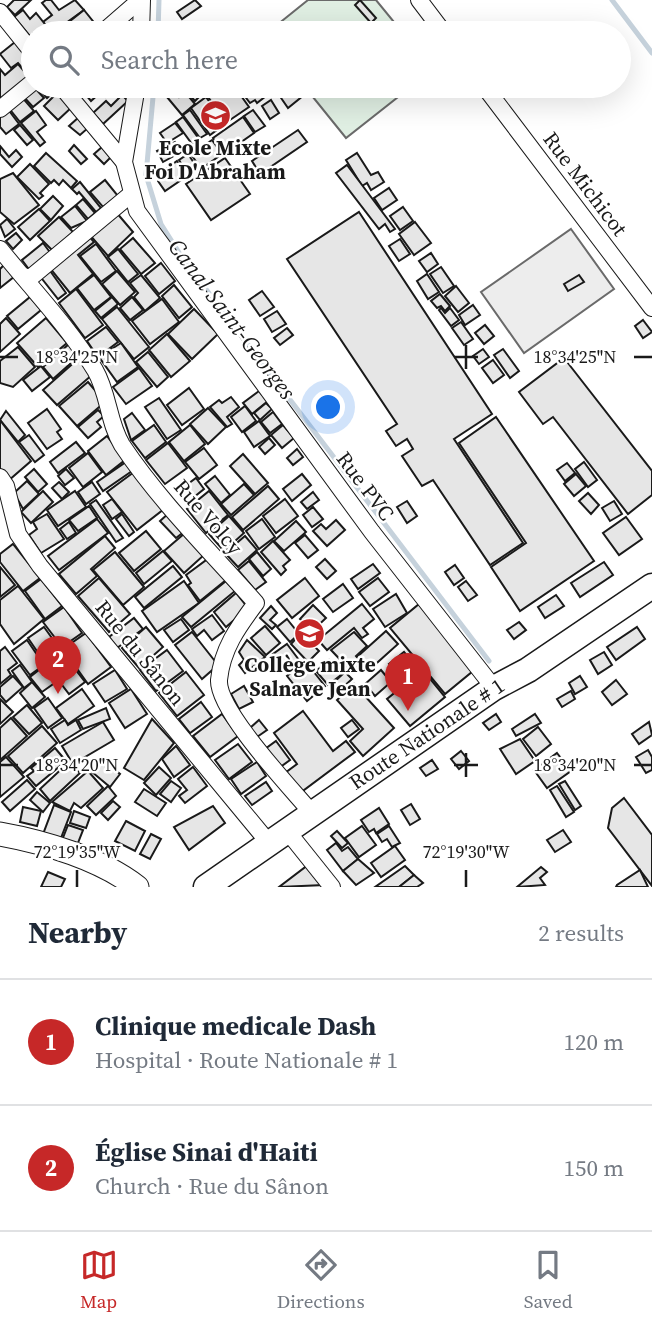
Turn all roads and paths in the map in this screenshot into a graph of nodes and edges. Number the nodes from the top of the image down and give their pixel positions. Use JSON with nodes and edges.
{"nodes":[{"id":1,"x":141,"y":0,"type":"edge"},
{"id":2,"x":419,"y":0,"type":"edge"},
{"id":3,"x":0,"y":12,"type":"edge"},
{"id":4,"x":116,"y":21,"type":"edge"},
{"id":5,"x":141,"y":21,"type":"edge"},
{"id":6,"x":435,"y":21,"type":"edge"},
{"id":7,"x":21,"y":38,"type":"edge"},
{"id":8,"x":21,"y":92,"type":"edge"},
{"id":9,"x":72,"y":98,"type":"edge"},
{"id":10,"x":136,"y":98,"type":"edge"},
{"id":11,"x":493,"y":98,"type":"edge"},
{"id":12,"x":0,"y":109,"type":"edge"},
{"id":13,"x":130,"y":162,"type":"junction"},
{"id":14,"x":130,"y":195,"type":"junction"},
{"id":15,"x":0,"y":248,"type":"edge"},
{"id":16,"x":23,"y":276,"type":"junction"},
{"id":17,"x":652,"y":308,"type":"edge"},
{"id":18,"x":0,"y":477,"type":"edge"},
{"id":19,"x":652,"y":586,"type":"edge"},
{"id":20,"x":494,"y":688,"type":"junction"},
{"id":21,"x":311,"y":812,"type":"junction"},
{"id":22,"x":0,"y":834,"type":"edge"},
{"id":23,"x":279,"y":838,"type":"junction"},
{"id":24,"x":138,"y":887,"type":"edge"},
{"id":25,"x":206,"y":887,"type":"edge"},
{"id":26,"x":332,"y":887,"type":"edge"}],
"edges":[{"from":1,"to":4,"type":"street"},
{"from":1,"to":5,"type":"street"},
{"from":2,"to":6,"type":"street"},
{"from":3,"to":7,"type":"street"},
{"from":8,"to":12,"type":"street"},
{"from":9,"to":13,"type":"street"},
{"from":10,"to":13,"type":"street"},
{"from":11,"to":17,"type":"street","name":"Rue Michicot"},
{"from":13,"to":14,"type":"street","name":"Rue PVC"},
{"from":14,"to":16,"type":"street"},
{"from":14,"to":20,"type":"street","name":"Rue PVC"},
{"from":15,"to":16,"type":"street","name":"Rue Volcy"},
{"from":16,"to":21,"type":"street","name":"Rue Volcy"},
{"from":18,"to":23,"type":"street","name":"Rue du Sânon"},
{"from":19,"to":20,"type":"main road","name":"Route Nationale # 1"},
{"from":20,"to":21,"type":"main road","name":"Route Nationale # 1"},
{"from":21,"to":23,"type":"main road","name":"Route Nationale # 1"},
{"from":22,"to":24,"type":"main road"},
{"from":23,"to":25,"type":"main road","name":"Route Nationale # 1"},
{"from":23,"to":26,"type":"street","name":"Rue du Sânon"}]}
